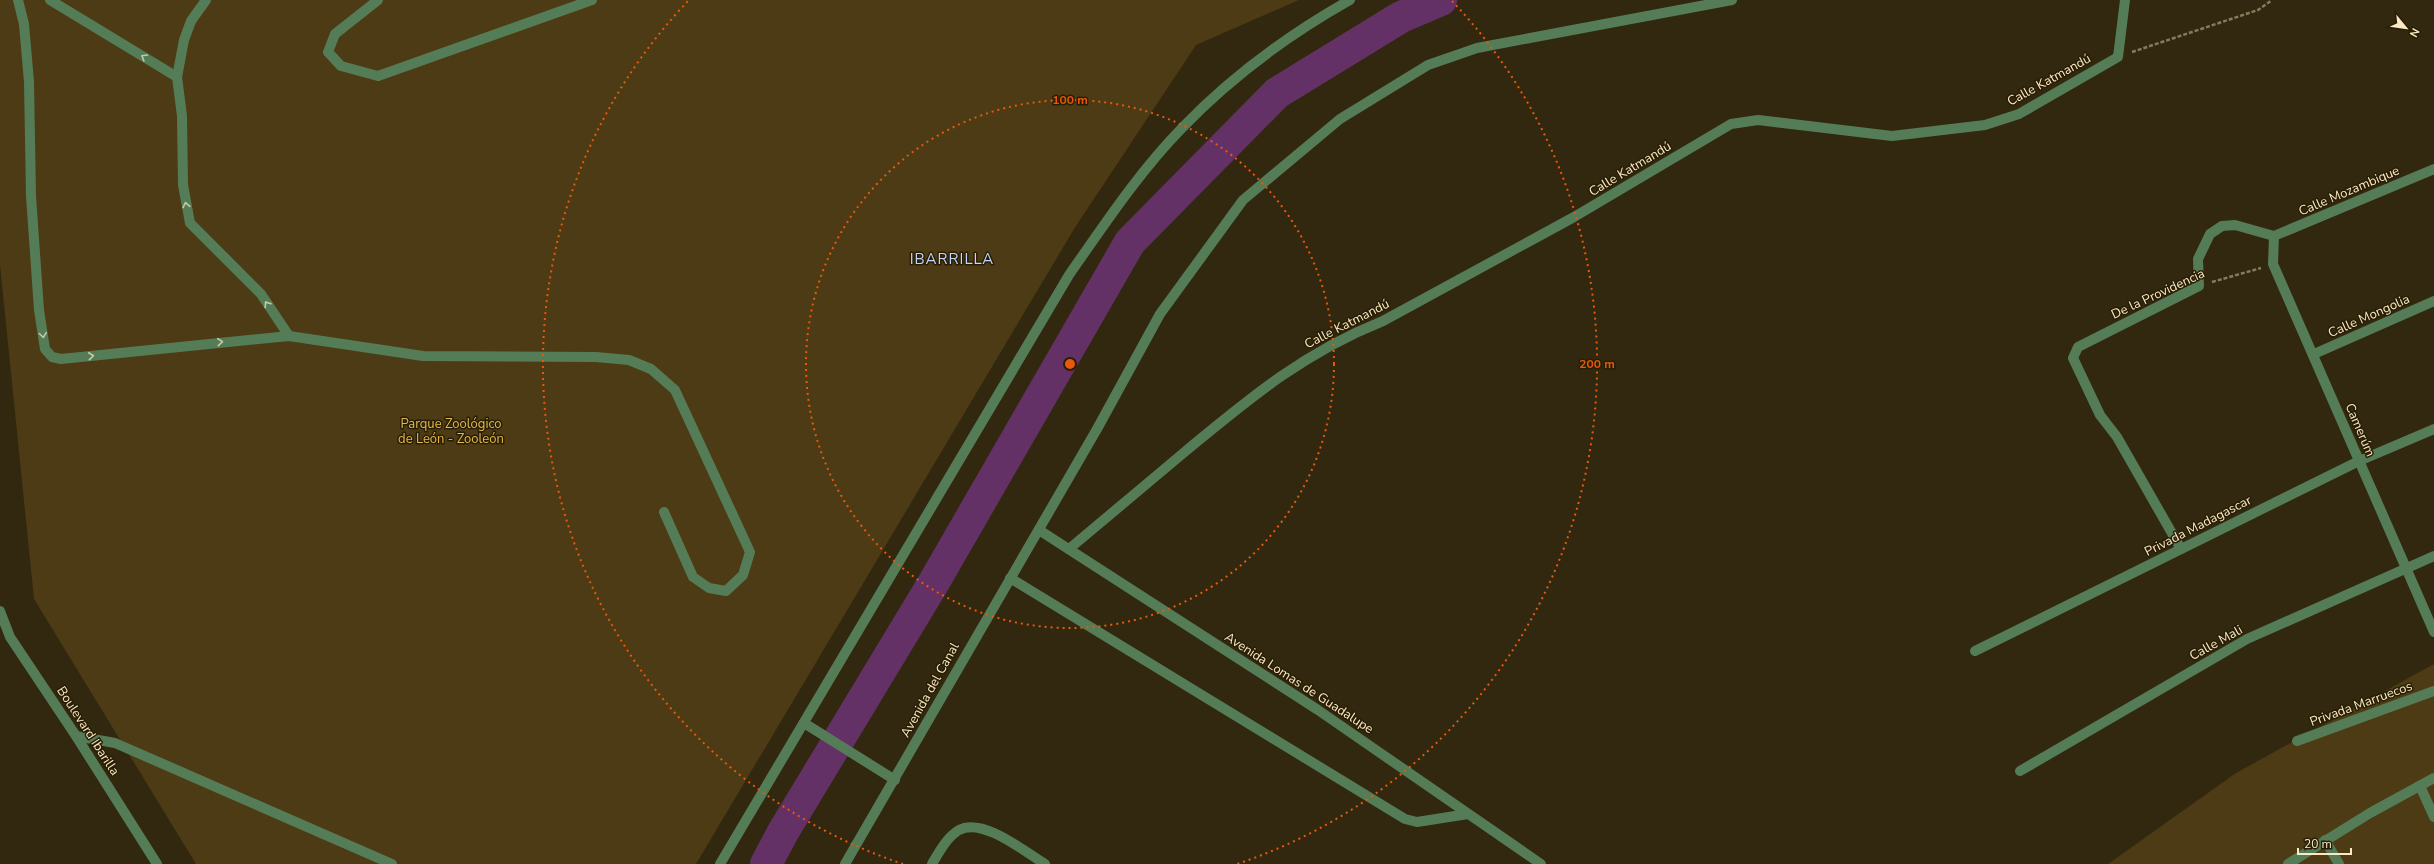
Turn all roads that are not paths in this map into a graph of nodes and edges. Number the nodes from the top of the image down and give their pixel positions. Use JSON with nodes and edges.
{"nodes":[{"id":1,"x":18,"y":0,"type":"edge"},
{"id":2,"x":50,"y":0,"type":"edge"},
{"id":3,"x":206,"y":0,"type":"edge"},
{"id":4,"x":378,"y":0,"type":"edge"},
{"id":5,"x":592,"y":0,"type":"edge"},
{"id":6,"x":1350,"y":0,"type":"edge"},
{"id":7,"x":1732,"y":0,"type":"edge"},
{"id":8,"x":2125,"y":0,"type":"edge"},
{"id":9,"x":1686,"y":4,"type":"edge"},
{"id":10,"x":177,"y":77,"type":"junction"},
{"id":11,"x":2434,"y":169,"type":"edge"},
{"id":12,"x":2274,"y":236,"type":"junction"},
{"id":13,"x":2434,"y":302,"type":"edge"},
{"id":14,"x":289,"y":336,"type":"junction"},
{"id":15,"x":2314,"y":354,"type":"junction"},
{"id":16,"x":2434,"y":429,"type":"edge"},
{"id":17,"x":2359,"y":461,"type":"junction"},
{"id":18,"x":664,"y":512,"type":"dead end"},
{"id":19,"x":1039,"y":530,"type":"junction"},
{"id":20,"x":1069,"y":549,"type":"junction"},
{"id":21,"x":2181,"y":549,"type":"junction"},
{"id":22,"x":2434,"y":556,"type":"edge"},
{"id":23,"x":2406,"y":567,"type":"junction"},
{"id":24,"x":1010,"y":578,"type":"junction"},
{"id":25,"x":0,"y":611,"type":"edge"},
{"id":26,"x":2434,"y":632,"type":"edge"},
{"id":27,"x":1976,"y":651,"type":"dead end"},
{"id":28,"x":2434,"y":691,"type":"edge"},
{"id":29,"x":804,"y":723,"type":"junction"},
{"id":30,"x":76,"y":736,"type":"junction"},
{"id":31,"x":2297,"y":741,"type":"dead end"},
{"id":32,"x":2020,"y":770,"type":"dead end"},
{"id":33,"x":2434,"y":778,"type":"edge"},
{"id":34,"x":895,"y":780,"type":"junction"},
{"id":35,"x":2420,"y":786,"type":"junction"},
{"id":36,"x":1468,"y":814,"type":"junction"},
{"id":37,"x":2434,"y":817,"type":"edge"},
{"id":38,"x":2325,"y":840,"type":"junction"},
{"id":39,"x":157,"y":864,"type":"edge"},
{"id":40,"x":392,"y":864,"type":"edge"},
{"id":41,"x":720,"y":864,"type":"edge"},
{"id":42,"x":844,"y":864,"type":"edge"},
{"id":43,"x":932,"y":864,"type":"edge"},
{"id":44,"x":1045,"y":864,"type":"edge"},
{"id":45,"x":1541,"y":864,"type":"edge"},
{"id":46,"x":2288,"y":864,"type":"edge"},
{"id":47,"x":2339,"y":864,"type":"edge"}],
"edges":[{"from":1,"to":14,"type":"street","one_way":true},
{"from":10,"to":2,"type":"street","one_way":true},
{"from":3,"to":10,"type":"street"},
{"from":4,"to":5,"type":"street"},
{"from":6,"to":29,"type":"street"},
{"from":7,"to":9,"type":"street","name":"Avenida del Canal"},
{"from":8,"to":20,"type":"street","name":"Calle Katmandú"},
{"from":9,"to":19,"type":"street","name":"Avenida del Canal"},
{"from":14,"to":10,"type":"street","one_way":true},
{"from":11,"to":12,"type":"street","name":"Calle Mozambique"},
{"from":12,"to":15,"type":"street","name":"Camerúm"},
{"from":12,"to":21,"type":"street","name":"De la Providencia"},
{"from":13,"to":15,"type":"street","name":"Calle Mongolia"},
{"from":14,"to":18,"type":"street"},
{"from":15,"to":17,"type":"street","name":"Camerúm"},
{"from":16,"to":17,"type":"street","name":"Privada Madagascar"},
{"from":17,"to":21,"type":"street","name":"Privada Madagascar"},
{"from":17,"to":23,"type":"street","name":"Camerúm"},
{"from":19,"to":20,"type":"street","name":"Avenida Lomas de Guadalupe"},
{"from":19,"to":24,"type":"street","name":"Avenida del Canal"},
{"from":20,"to":36,"type":"street","name":"Avenida Lomas de Guadalupe"},
{"from":21,"to":27,"type":"street","name":"Privada Madagascar"},
{"from":22,"to":23,"type":"street","name":"Calle Mali"},
{"from":23,"to":26,"type":"street","name":"Camerúm"},
{"from":23,"to":32,"type":"street","name":"Calle Mali"},
{"from":24,"to":34,"type":"street","name":"Avenida del Canal"},
{"from":24,"to":36,"type":"street"},
{"from":25,"to":30,"type":"street","name":"Boulevard Ibarilla"},
{"from":28,"to":31,"type":"street","name":"Privada Marruecos"},
{"from":29,"to":34,"type":"street"},
{"from":29,"to":41,"type":"street"},
{"from":30,"to":39,"type":"street","name":"Boulevard Ibarilla"},
{"from":30,"to":40,"type":"street"},
{"from":33,"to":35,"type":"street"},
{"from":34,"to":42,"type":"street","name":"Avenida del Canal"},
{"from":35,"to":37,"type":"street"},
{"from":35,"to":38,"type":"street"},
{"from":36,"to":45,"type":"street","name":"Avenida Lomas de Guadalupe"},
{"from":38,"to":46,"type":"street"},
{"from":38,"to":47,"type":"street"},
{"from":43,"to":44,"type":"street"}]}
